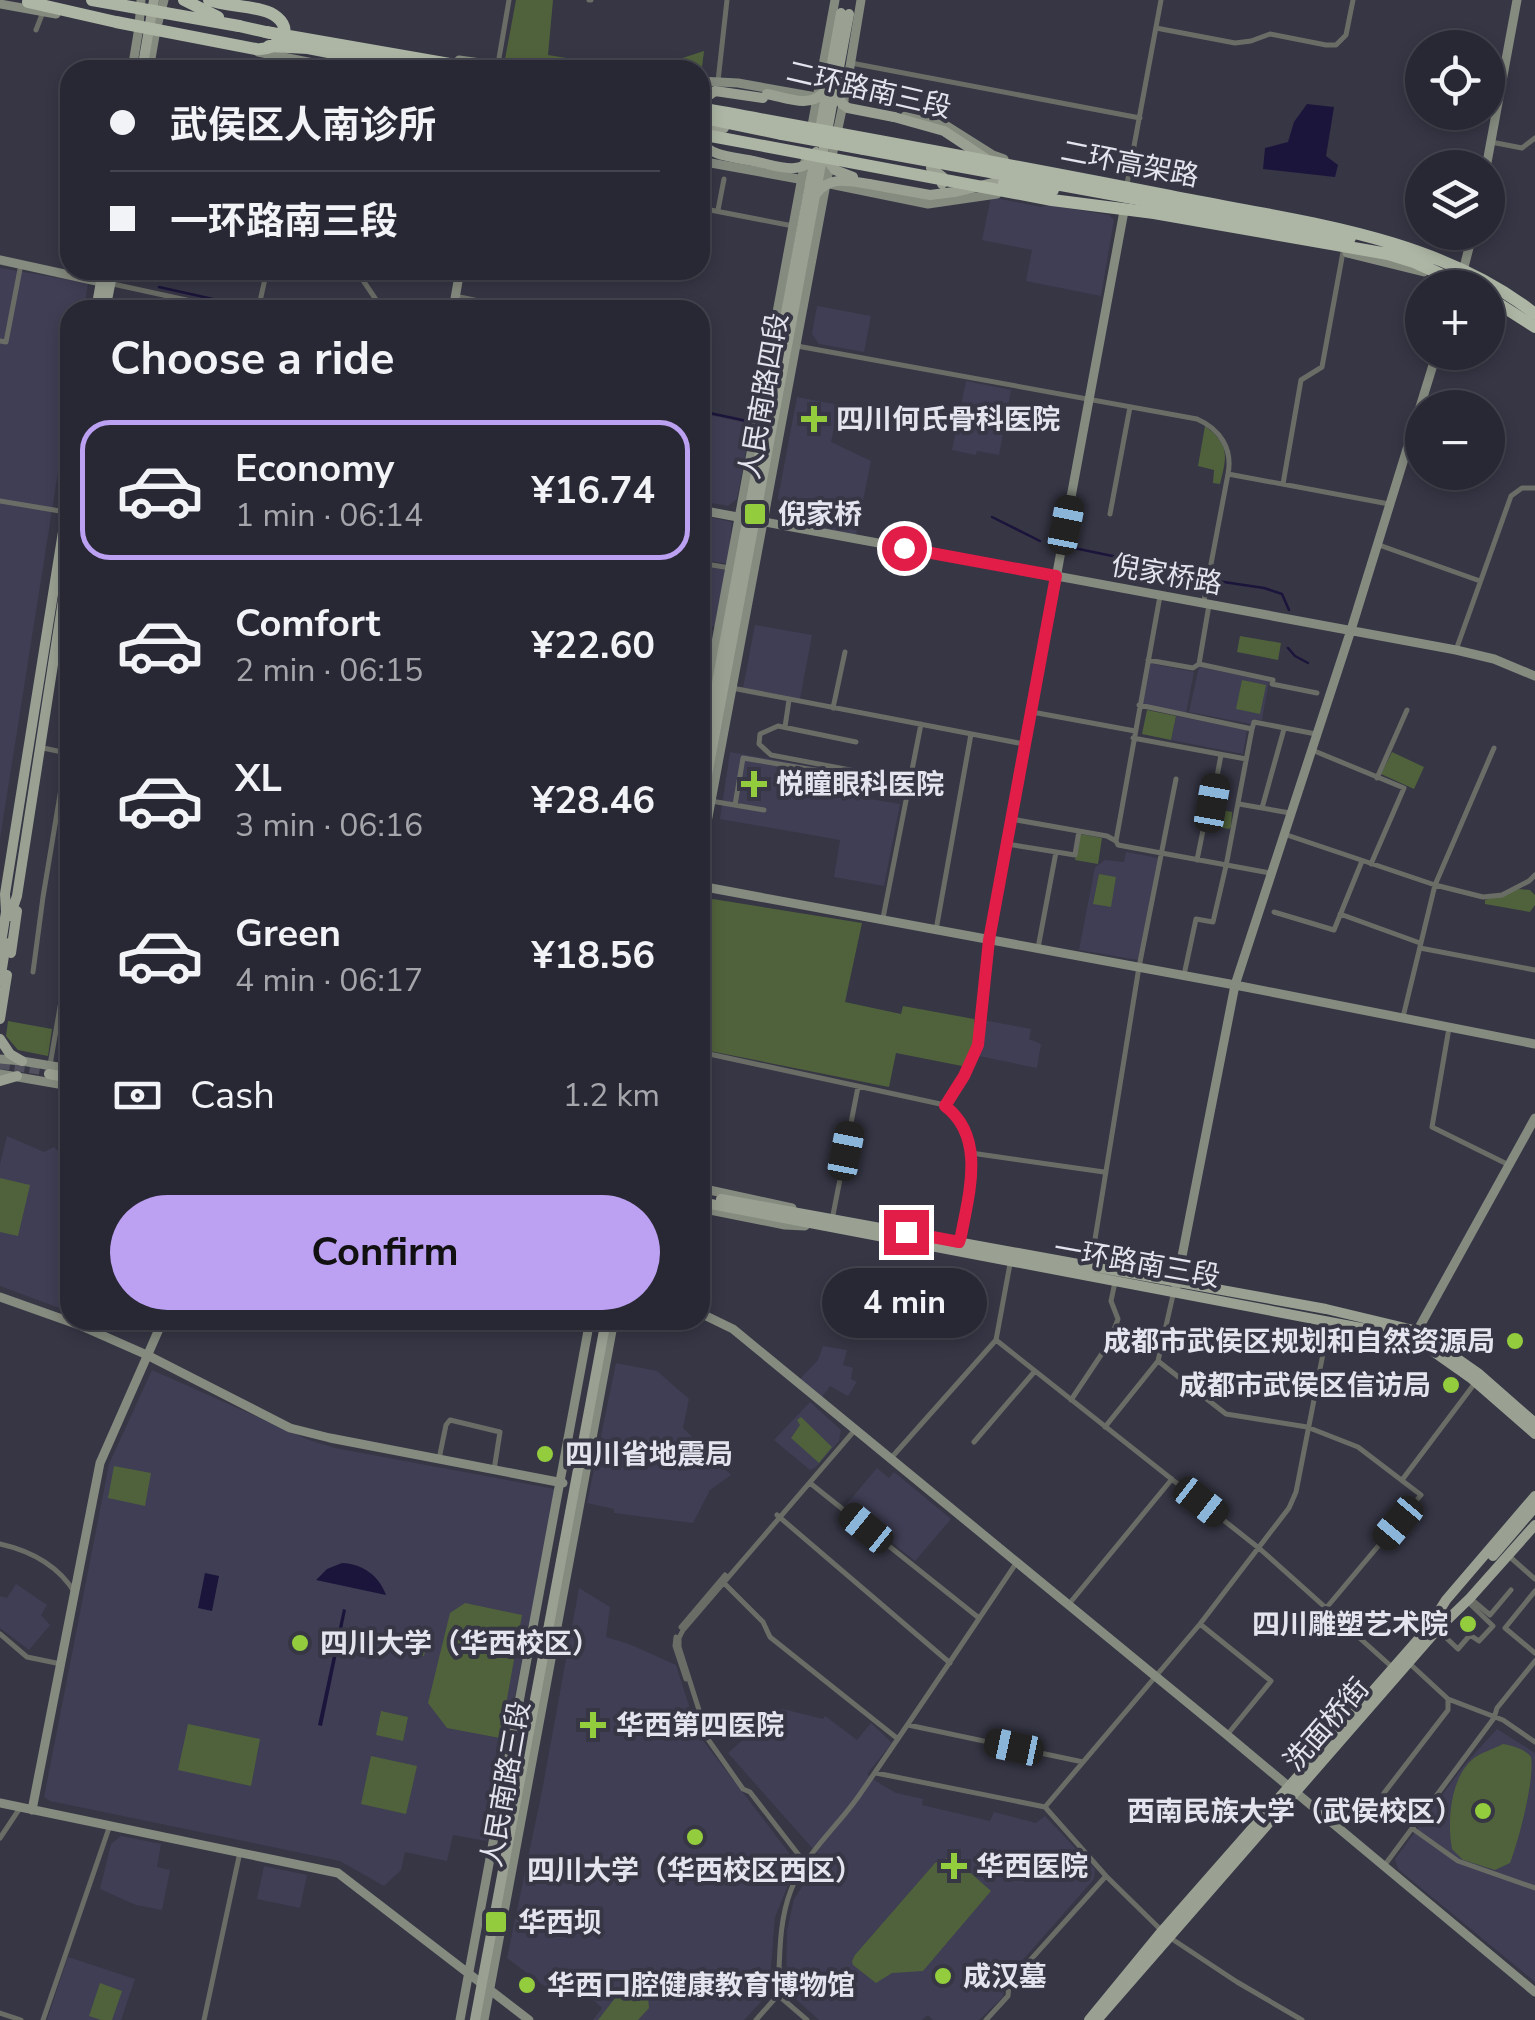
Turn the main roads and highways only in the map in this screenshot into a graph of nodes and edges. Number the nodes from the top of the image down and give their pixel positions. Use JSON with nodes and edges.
{"nodes":[{"id":1,"x":92,"y":0,"type":"edge"},
{"id":2,"x":184,"y":0,"type":"edge"},
{"id":3,"x":208,"y":0,"type":"edge"},
{"id":4,"x":844,"y":0,"type":"edge"},
{"id":5,"x":852,"y":0,"type":"edge"},
{"id":6,"x":23,"y":1,"type":"edge"},
{"id":7,"x":152,"y":2,"type":"edge"},
{"id":8,"x":845,"y":14,"type":"junction"},
{"id":9,"x":239,"y":26,"type":"junction"},
{"id":10,"x":266,"y":32,"type":"junction"},
{"id":11,"x":257,"y":45,"type":"junction"},
{"id":12,"x":142,"y":60,"type":"edge"},
{"id":13,"x":336,"y":60,"type":"edge"},
{"id":14,"x":370,"y":60,"type":"edge"},
{"id":15,"x":401,"y":60,"type":"edge"},
{"id":16,"x":427,"y":60,"type":"edge"},
{"id":17,"x":833,"y":81,"type":"junction"},
{"id":18,"x":710,"y":85,"type":"edge"},
{"id":19,"x":717,"y":86,"type":"junction"},
{"id":20,"x":710,"y":94,"type":"edge"},
{"id":21,"x":710,"y":110,"type":"edge"},
{"id":22,"x":710,"y":115,"type":"edge"},
{"id":23,"x":710,"y":122,"type":"edge"},
{"id":24,"x":721,"y":124,"type":"junction"},
{"id":25,"x":710,"y":128,"type":"edge"},
{"id":26,"x":824,"y":128,"type":"junction"},
{"id":27,"x":932,"y":129,"type":"junction"},
{"id":28,"x":710,"y":140,"type":"edge"},
{"id":29,"x":710,"y":151,"type":"edge"},
{"id":30,"x":820,"y":152,"type":"junction"},
{"id":31,"x":710,"y":157,"type":"edge"},
{"id":32,"x":929,"y":164,"type":"junction"},
{"id":33,"x":998,"y":182,"type":"junction"},
{"id":34,"x":1027,"y":182,"type":"junction"},
{"id":35,"x":812,"y":194,"type":"junction"},
{"id":36,"x":1392,"y":250,"type":"junction"},
{"id":37,"x":1459,"y":265,"type":"road end"},
{"id":38,"x":1421,"y":270,"type":"edge"},
{"id":39,"x":1430,"y":270,"type":"edge"},
{"id":40,"x":1505,"y":311,"type":"edge"},
{"id":41,"x":1535,"y":313,"type":"edge"},
{"id":42,"x":1535,"y":331,"type":"edge"},
{"id":43,"x":751,"y":520,"type":"junction"},
{"id":44,"x":60,"y":554,"type":"edge"},
{"id":45,"x":60,"y":650,"type":"edge"},
{"id":46,"x":710,"y":724,"type":"edge"},
{"id":47,"x":710,"y":756,"type":"edge"},
{"id":48,"x":11,"y":895,"type":"junction"},
{"id":49,"x":0,"y":909,"type":"edge"},
{"id":50,"x":0,"y":949,"type":"edge"},
{"id":51,"x":0,"y":982,"type":"edge"},
{"id":52,"x":0,"y":1018,"type":"edge"},
{"id":53,"x":0,"y":1039,"type":"edge"},
{"id":54,"x":22,"y":1060,"type":"road end"},
{"id":55,"x":48,"y":1069,"type":"tunnel mouth"},
{"id":56,"x":60,"y":1073,"type":"edge"},
{"id":57,"x":18,"y":1076,"type":"road end"},
{"id":58,"x":0,"y":1078,"type":"edge"},
{"id":59,"x":710,"y":1200,"type":"edge"},
{"id":60,"x":831,"y":1220,"type":"junction"},
{"id":61,"x":1112,"y":1277,"type":"junction"},
{"id":62,"x":1176,"y":1287,"type":"junction"},
{"id":63,"x":600,"y":1330,"type":"edge"},
{"id":64,"x":1416,"y":1334,"type":"junction"},
{"id":65,"x":1535,"y":1423,"type":"edge"},
{"id":66,"x":1535,"y":1434,"type":"edge"},
{"id":67,"x":1535,"y":1496,"type":"edge"},
{"id":68,"x":1535,"y":1507,"type":"edge"},
{"id":69,"x":1535,"y":1516,"type":"edge"},
{"id":70,"x":1535,"y":1524,"type":"edge"},
{"id":71,"x":1468,"y":1595,"type":"junction"},
{"id":72,"x":1433,"y":1628,"type":"junction"},
{"id":73,"x":1293,"y":1790,"type":"junction"},
{"id":74,"x":1166,"y":1934,"type":"junction"},
{"id":75,"x":472,"y":2020,"type":"edge"},
{"id":76,"x":1089,"y":2020,"type":"edge"},
{"id":77,"x":1097,"y":2020,"type":"edge"}],
"edges":[{"from":1,"to":9,"type":"highway","bridge":true},
{"from":2,"to":9,"type":"highway","bridge":true},
{"from":3,"to":6,"type":"highway","bridge":true},
{"from":4,"to":8,"type":"main road","name":"人民南路四段"},
{"from":5,"to":8,"type":"main road","name":"人民南路四段"},
{"from":6,"to":11,"type":"highway","bridge":true},
{"from":7,"to":12,"type":"main road","bridge":true},
{"from":8,"to":17,"type":"main road","name":"人民南路四段","bridge":true},
{"from":9,"to":10,"type":"highway","bridge":true},
{"from":10,"to":15,"type":"highway","bridge":true},
{"from":10,"to":16,"type":"highway","bridge":true},
{"from":11,"to":13,"type":"highway"},
{"from":11,"to":14,"type":"highway","bridge":true},
{"from":17,"to":19,"type":"main road","bridge":true},
{"from":17,"to":26,"type":"main road","name":"人民南路四段","bridge":true},
{"from":17,"to":27,"type":"main road","bridge":true},
{"from":18,"to":19,"type":"main road"},
{"from":19,"to":20,"type":"main road"},
{"from":19,"to":26,"type":"main road","bridge":true},
{"from":21,"to":36,"type":"highway","name":"二环高架路","bridge":true},
{"from":22,"to":24,"type":"main road"},
{"from":23,"to":24,"type":"highway"},
{"from":24,"to":25,"type":"main road"},
{"from":24,"to":32,"type":"highway","bridge":true},
{"from":26,"to":27,"type":"main road"},
{"from":26,"to":30,"type":"main road","name":"人民南路四段","bridge":true},
{"from":27,"to":32,"type":"main road"},
{"from":27,"to":34,"type":"main road"},
{"from":28,"to":36,"type":"highway","name":"二环高架路","bridge":true},
{"from":29,"to":30,"type":"main road","bridge":true},
{"from":30,"to":32,"type":"main road","bridge":true},
{"from":30,"to":35,"type":"main road","name":"人民南路四段","bridge":true},
{"from":31,"to":35,"type":"main road","bridge":true},
{"from":32,"to":33,"type":"highway"},
{"from":32,"to":34,"type":"highway"},
{"from":33,"to":34,"type":"highway"},
{"from":33,"to":35,"type":"main road","bridge":true},
{"from":34,"to":36,"type":"highway","bridge":true},
{"from":34,"to":37,"type":"highway"},
{"from":34,"to":38,"type":"highway"},
{"from":35,"to":43,"type":"main road","name":"人民南路四段","bridge":true},
{"from":36,"to":39,"type":"highway","name":"二环高架路","bridge":true},
{"from":36,"to":41,"type":"highway","name":"二环高架路","bridge":true},
{"from":40,"to":42,"type":"highway"},
{"from":43,"to":46,"type":"main road","name":"人民南路四段"},
{"from":43,"to":47,"type":"main road","name":"人民南路四段"},
{"from":44,"to":48,"type":"main road"},
{"from":45,"to":48,"type":"main road"},
{"from":48,"to":49,"type":"main road"},
{"from":48,"to":50,"type":"main road"},
{"from":48,"to":51,"type":"main road"},
{"from":48,"to":52,"type":"main road"},
{"from":53,"to":54,"type":"main road"},
{"from":55,"to":56,"type":"main road"},
{"from":57,"to":58,"type":"main road"},
{"from":59,"to":60,"type":"main road","name":"一环路南三段"},
{"from":60,"to":61,"type":"main road","name":"一环路南三段"},
{"from":60,"to":61,"type":"main road","name":"一环路南三段"},
{"from":61,"to":62,"type":"main road","name":"一环路南三段"},
{"from":62,"to":64,"type":"main road","name":"一环路南三段"},
{"from":62,"to":64,"type":"main road","name":"一环路南三段"},
{"from":63,"to":75,"type":"main road","name":"人民南路三段"},
{"from":64,"to":65,"type":"main road","name":"一环路南三段"},
{"from":64,"to":66,"type":"main road","name":"一环路南三段"},
{"from":67,"to":72,"type":"main road","name":"洗面桥街"},
{"from":68,"to":71,"type":"main road"},
{"from":69,"to":71,"type":"main road"},
{"from":70,"to":71,"type":"main road","name":"洗面桥街"},
{"from":71,"to":72,"type":"main road","name":"洗面桥街"},
{"from":72,"to":73,"type":"main road","name":"洗面桥街"},
{"from":72,"to":73,"type":"main road","name":"洗面桥街"},
{"from":73,"to":74,"type":"main road","name":"洗面桥街"},
{"from":74,"to":76,"type":"main road"},
{"from":74,"to":77,"type":"main road"}]}
